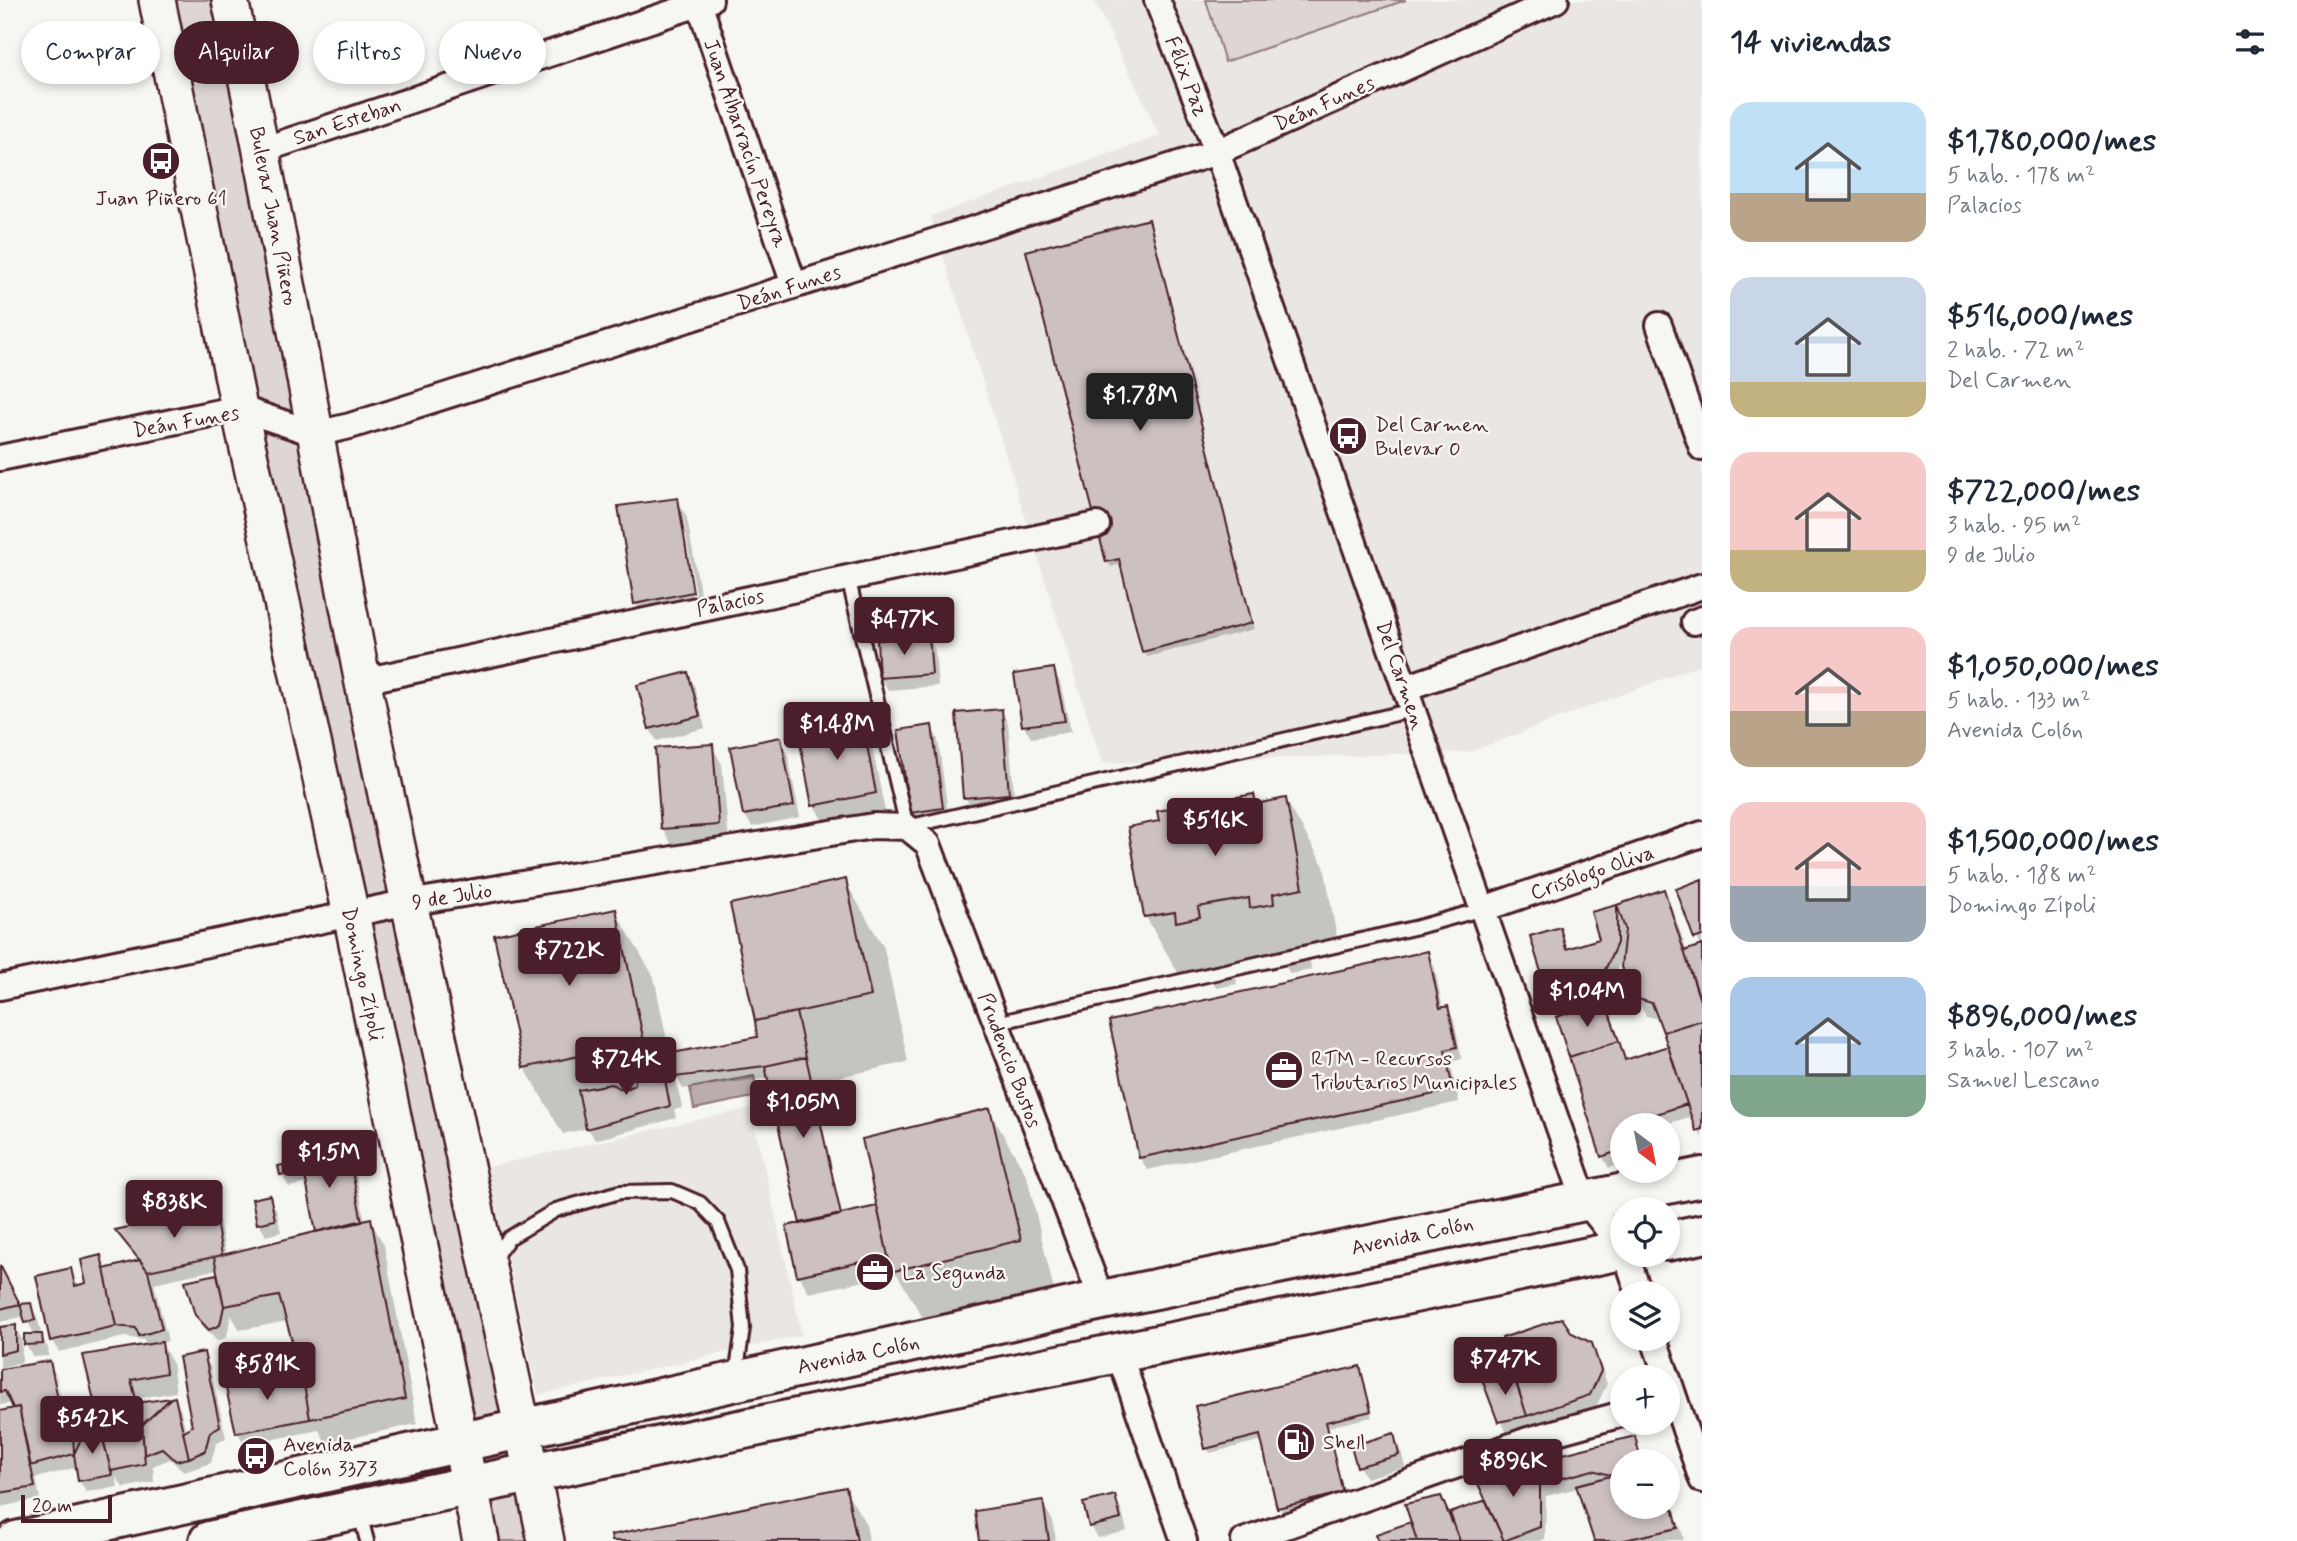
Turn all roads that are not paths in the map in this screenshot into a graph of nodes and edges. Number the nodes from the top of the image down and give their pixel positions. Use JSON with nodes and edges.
{"nodes":[{"id":1,"x":157,"y":0,"type":"edge"},
{"id":2,"x":230,"y":0,"type":"edge"},
{"id":3,"x":1157,"y":0,"type":"edge"},
{"id":4,"x":1556,"y":0,"type":"edge"},
{"id":5,"x":702,"y":1,"type":"edge"},
{"id":6,"x":262,"y":150,"type":"junction"},
{"id":7,"x":1217,"y":152,"type":"junction"},
{"id":8,"x":794,"y":285,"type":"junction"},
{"id":9,"x":1659,"y":325,"type":"dead end"},
{"id":10,"x":239,"y":408,"type":"junction"},
{"id":11,"x":316,"y":433,"type":"junction"},
{"id":12,"x":1702,"y":448,"type":"edge"},
{"id":13,"x":0,"y":458,"type":"edge"},
{"id":14,"x":1097,"y":525,"type":"dead end"},
{"id":15,"x":848,"y":577,"type":"junction"},
{"id":16,"x":1702,"y":586,"type":"edge"},
{"id":17,"x":363,"y":681,"type":"junction"},
{"id":18,"x":1409,"y":699,"type":"junction"},
{"id":19,"x":907,"y":827,"type":"junction"},
{"id":20,"x":1702,"y":834,"type":"edge"},
{"id":21,"x":409,"y":903,"type":"junction"},
{"id":22,"x":1483,"y":909,"type":"junction"},
{"id":23,"x":351,"y":914,"type":"junction"},
{"id":24,"x":0,"y":987,"type":"edge"},
{"id":25,"x":996,"y":1023,"type":"junction"},
{"id":26,"x":1702,"y":1177,"type":"edge"},
{"id":27,"x":1584,"y":1199,"type":"junction"},
{"id":28,"x":1610,"y":1233,"type":"edge"},
{"id":29,"x":1702,"y":1234,"type":"edge"},
{"id":30,"x":1680,"y":1239,"type":"edge"},
{"id":31,"x":1610,"y":1252,"type":"edge"},
{"id":32,"x":488,"y":1266,"type":"junction"},
{"id":33,"x":1102,"y":1300,"type":"junction"},
{"id":34,"x":1119,"y":1354,"type":"junction"},
{"id":35,"x":735,"y":1381,"type":"junction"},
{"id":36,"x":1610,"y":1417,"type":"edge"},
{"id":37,"x":1680,"y":1420,"type":"edge"},
{"id":38,"x":523,"y":1428,"type":"junction"},
{"id":39,"x":462,"y":1442,"type":"junction"},
{"id":40,"x":531,"y":1471,"type":"junction"},
{"id":41,"x":1702,"y":1480,"type":"edge"},
{"id":42,"x":471,"y":1484,"type":"junction"},
{"id":43,"x":363,"y":1525,"type":"edge"},
{"id":44,"x":16,"y":1541,"type":"edge"},
{"id":45,"x":209,"y":1541,"type":"edge"},
{"id":46,"x":481,"y":1541,"type":"edge"},
{"id":47,"x":546,"y":1541,"type":"edge"},
{"id":48,"x":1184,"y":1541,"type":"edge"},
{"id":49,"x":1244,"y":1541,"type":"edge"}],
"edges":[{"from":1,"to":10,"type":"main road"},
{"from":2,"to":6,"type":"main road","name":"Bulevar Juan Piñero"},
{"from":3,"to":7,"type":"street","name":"Félix Paz"},
{"from":4,"to":7,"type":"street","name":"Deán Funes"},
{"from":5,"to":6,"type":"street","name":"San Esteban"},
{"from":5,"to":8,"type":"street","name":"Juan Albarracín Pereyra"},
{"from":6,"to":11,"type":"main road","name":"Bulevar Juan Piñero"},
{"from":7,"to":8,"type":"street","name":"Deán Funes"},
{"from":7,"to":18,"type":"street","name":"Del Carmen"},
{"from":8,"to":11,"type":"street","name":"Deán Funes"},
{"from":9,"to":12,"type":"street"},
{"from":10,"to":11,"type":"street","name":"Deán Funes"},
{"from":10,"to":13,"type":"street","name":"Deán Funes"},
{"from":10,"to":23,"type":"main road","name":"Domingo Zípoli"},
{"from":11,"to":17,"type":"main road"},
{"from":14,"to":15,"type":"street","name":"Palacios"},
{"from":15,"to":17,"type":"street","name":"Palacios"},
{"from":15,"to":19,"type":"lane"},
{"from":16,"to":18,"type":"street"},
{"from":17,"to":21,"type":"main road"},
{"from":18,"to":19,"type":"lane"},
{"from":18,"to":22,"type":"street","name":"Del Carmen"},
{"from":19,"to":21,"type":"street","name":"9 de Julio"},
{"from":19,"to":25,"type":"street","name":"Prudencio Bustos"},
{"from":20,"to":22,"type":"street","name":"Crisólogo Oliva"},
{"from":21,"to":23,"type":"street","name":"9 de Julio"},
{"from":21,"to":32,"type":"main road"},
{"from":22,"to":25,"type":"lane"},
{"from":22,"to":27,"type":"street","name":"Del Carmen"},
{"from":23,"to":24,"type":"street","name":"9 de Julio"},
{"from":23,"to":39,"type":"main road","name":"Domingo Zípoli"},
{"from":25,"to":33,"type":"street","name":"Prudencio Bustos"},
{"from":26,"to":27,"type":"main road","name":"Avenida Colón"},
{"from":27,"to":28,"type":"street","name":"Del Carmen"},
{"from":27,"to":33,"type":"main road","name":"Avenida Colón"},
{"from":29,"to":30,"type":"main road"},
{"from":31,"to":34,"type":"main road"},
{"from":32,"to":35,"type":"lane"},
{"from":32,"to":38,"type":"main road"},
{"from":33,"to":35,"type":"main road","name":"Avenida Colón"},
{"from":34,"to":40,"type":"main road"},
{"from":34,"to":48,"type":"street"},
{"from":35,"to":38,"type":"main road","name":"Avenida Colón"},
{"from":36,"to":49,"type":"street"},
{"from":37,"to":41,"type":"street"},
{"from":38,"to":39,"type":"main road","name":"Avenida Colón"},
{"from":38,"to":40,"type":"main road"},
{"from":39,"to":42,"type":"main road","name":"Domingo Zípoli"},
{"from":39,"to":44,"type":"main road","name":"Avenida Colón"},
{"from":40,"to":42,"type":"main road"},
{"from":40,"to":47,"type":"main road"},
{"from":42,"to":43,"type":"main road"},
{"from":42,"to":46,"type":"main road","name":"Domingo Zípoli"},
{"from":43,"to":45,"type":"main road"}]}
